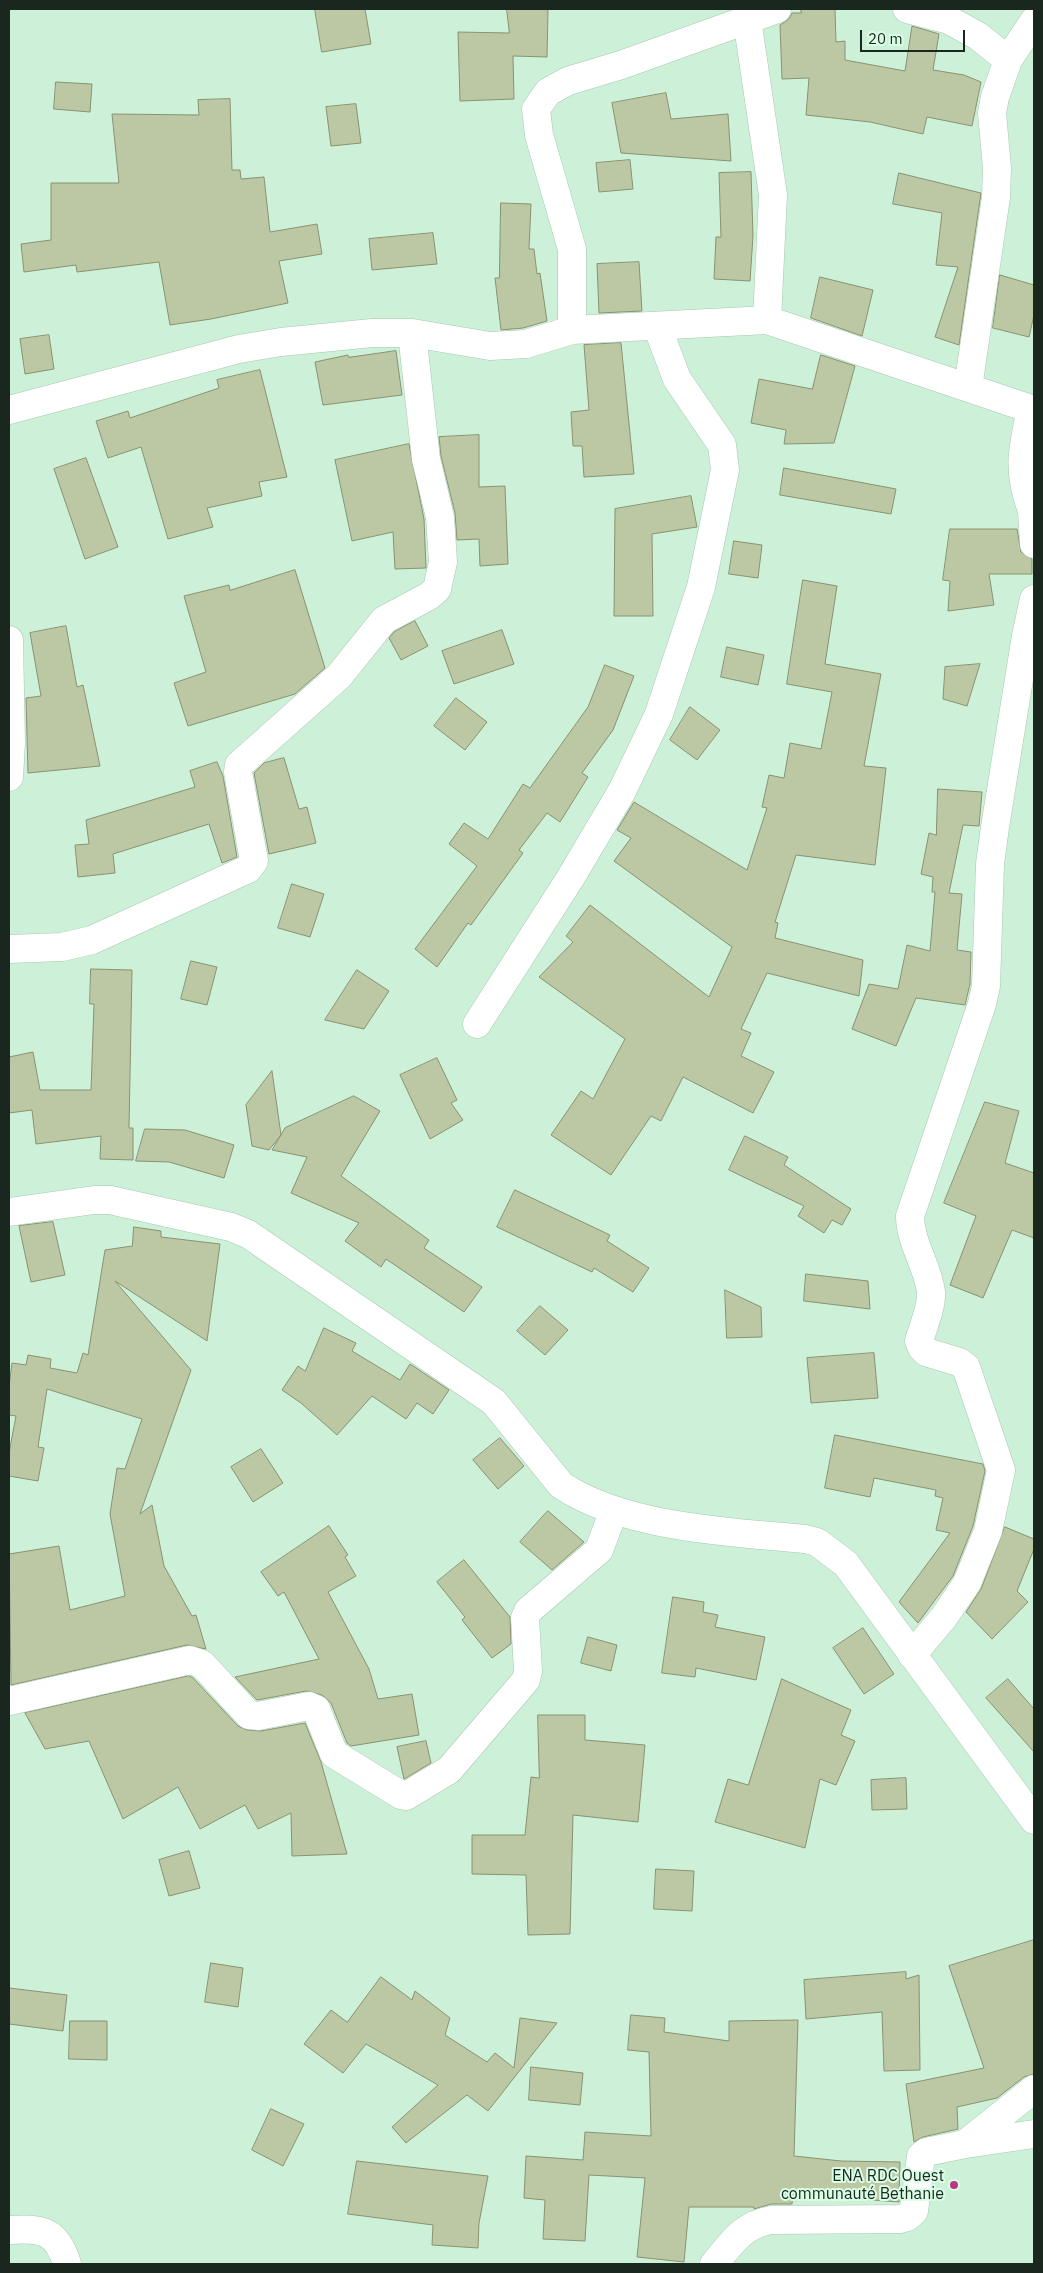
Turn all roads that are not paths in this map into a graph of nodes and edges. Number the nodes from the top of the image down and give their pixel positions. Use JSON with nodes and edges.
{"nodes":[{"id":1,"x":777,"y":9,"type":"edge"},
{"id":2,"x":907,"y":9,"type":"edge"},
{"id":3,"x":747,"y":14,"type":"edge"},
{"id":4,"x":1034,"y":21,"type":"edge"},
{"id":5,"x":1008,"y":60,"type":"junction"},
{"id":6,"x":767,"y":320,"type":"junction"},
{"id":7,"x":657,"y":326,"type":"junction"},
{"id":8,"x":572,"y":330,"type":"junction"},
{"id":9,"x":412,"y":333,"type":"junction"},
{"id":10,"x":968,"y":388,"type":"junction"},
{"id":11,"x":9,"y":410,"type":"edge"},
{"id":12,"x":1032,"y":411,"type":"edge"},
{"id":13,"x":1033,"y":511,"type":"edge"},
{"id":14,"x":1034,"y":544,"type":"edge"},
{"id":15,"x":1034,"y":599,"type":"edge"},
{"id":16,"x":9,"y":640,"type":"edge"},
{"id":17,"x":9,"y":776,"type":"edge"},
{"id":18,"x":9,"y":949,"type":"edge"},
{"id":19,"x":477,"y":1024,"type":"dead end"},
{"id":20,"x":9,"y":1212,"type":"edge"},
{"id":21,"x":614,"y":1510,"type":"junction"},
{"id":22,"x":912,"y":1655,"type":"junction"},
{"id":23,"x":9,"y":1701,"type":"edge"},
{"id":24,"x":1034,"y":1820,"type":"edge"},
{"id":25,"x":1034,"y":2089,"type":"edge"},
{"id":26,"x":1034,"y":2134,"type":"edge"},
{"id":27,"x":965,"y":2144,"type":"junction"},
{"id":28,"x":9,"y":2230,"type":"edge"},
{"id":29,"x":67,"y":2264,"type":"edge"},
{"id":30,"x":714,"y":2264,"type":"edge"}],
"edges":[{"from":1,"to":3,"type":"street"},
{"from":2,"to":5,"type":"street"},
{"from":3,"to":6,"type":"street"},
{"from":3,"to":8,"type":"street"},
{"from":4,"to":5,"type":"street"},
{"from":5,"to":10,"type":"street"},
{"from":6,"to":7,"type":"street"},
{"from":6,"to":10,"type":"street"},
{"from":7,"to":8,"type":"street"},
{"from":7,"to":19,"type":"street"},
{"from":8,"to":9,"type":"street"},
{"from":9,"to":11,"type":"street"},
{"from":9,"to":18,"type":"street"},
{"from":10,"to":12,"type":"street"},
{"from":12,"to":13,"type":"street"},
{"from":13,"to":14,"type":"street"},
{"from":15,"to":22,"type":"street"},
{"from":16,"to":17,"type":"street"},
{"from":20,"to":21,"type":"street"},
{"from":21,"to":22,"type":"street"},
{"from":21,"to":23,"type":"street"},
{"from":22,"to":24,"type":"street"},
{"from":25,"to":27,"type":"street"},
{"from":26,"to":27,"type":"street"},
{"from":27,"to":30,"type":"street"},
{"from":28,"to":29,"type":"street"}]}
